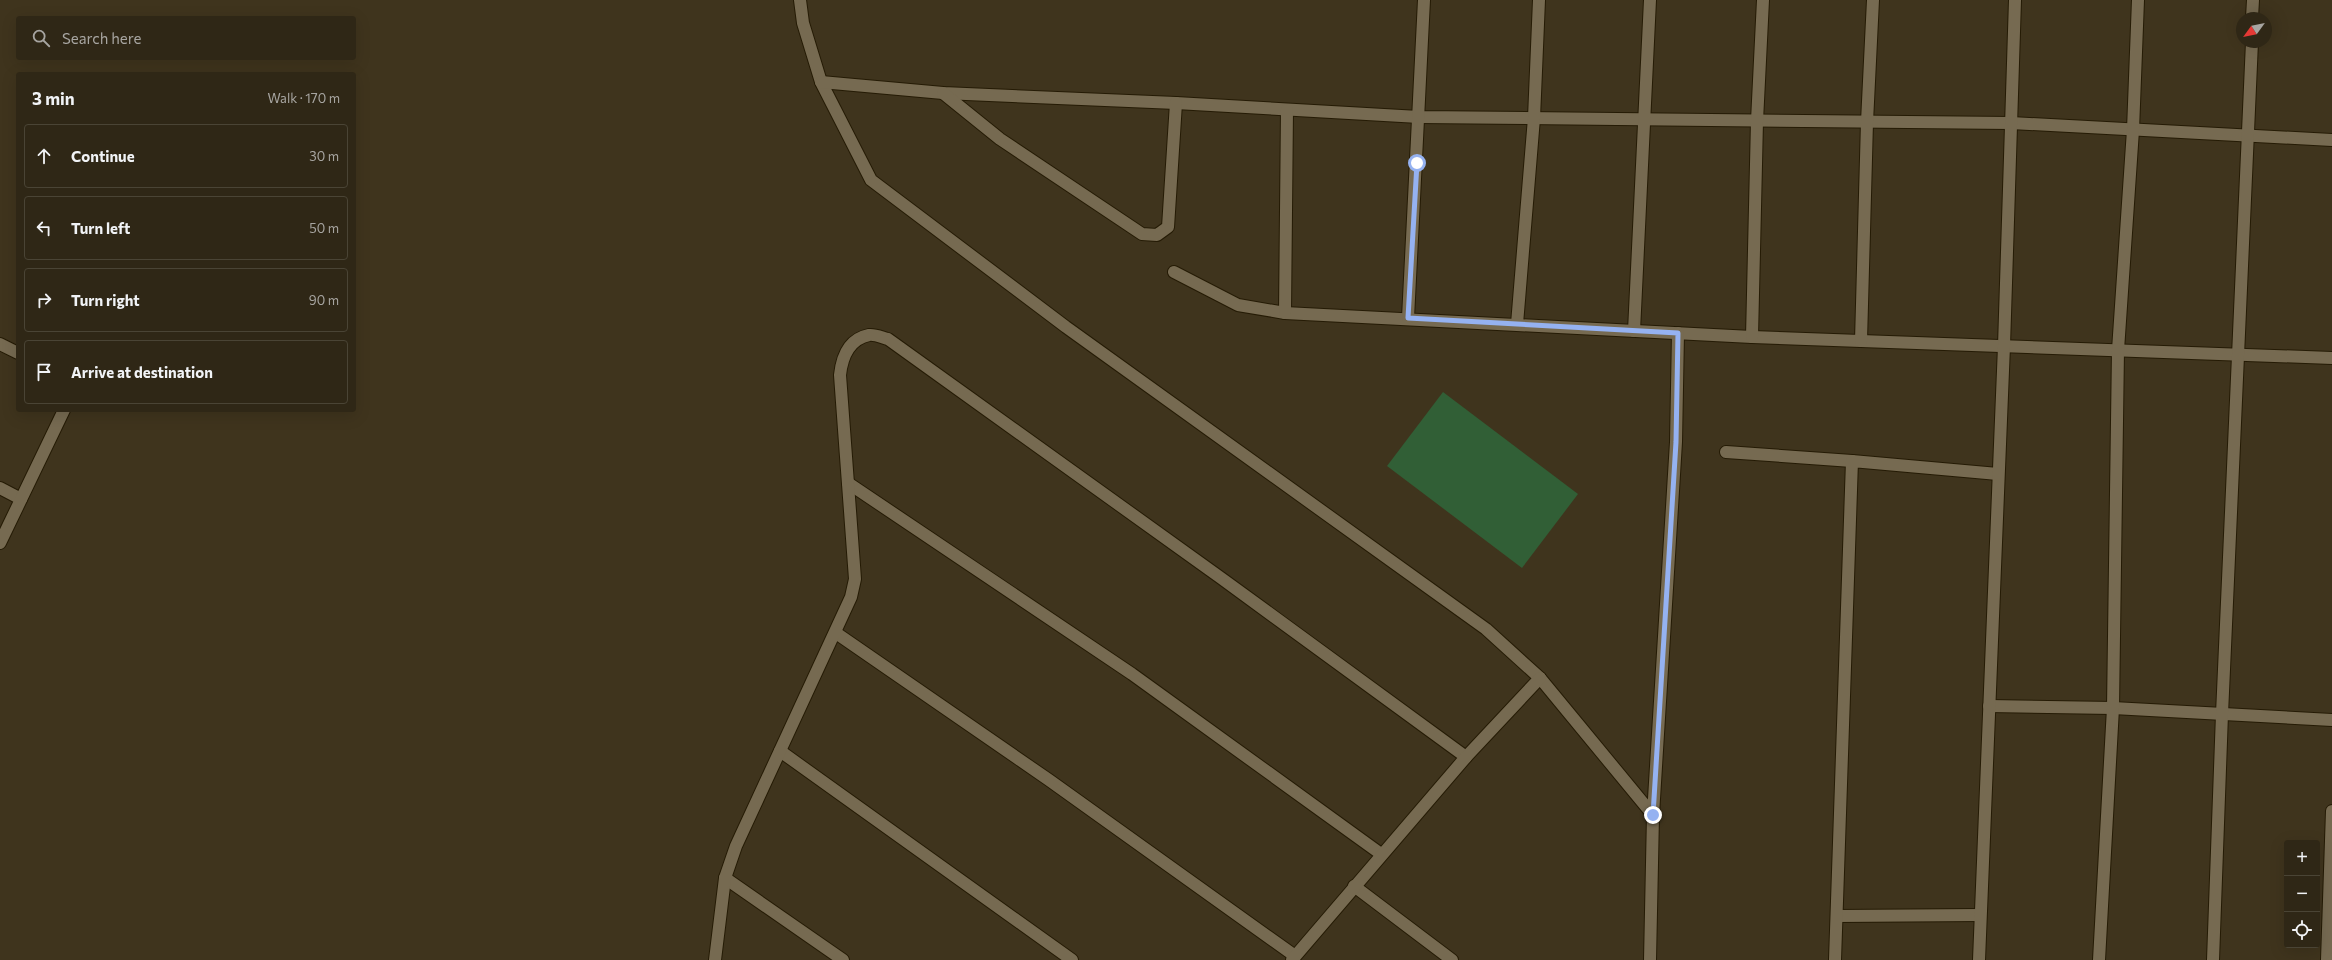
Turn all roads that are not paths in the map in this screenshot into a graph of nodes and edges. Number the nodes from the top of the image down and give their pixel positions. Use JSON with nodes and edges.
{"nodes":[{"id":1,"x":800,"y":0,"type":"edge"},
{"id":2,"x":1424,"y":0,"type":"edge"},
{"id":3,"x":1538,"y":0,"type":"edge"},
{"id":4,"x":1650,"y":0,"type":"edge"},
{"id":5,"x":1764,"y":0,"type":"edge"},
{"id":6,"x":1873,"y":0,"type":"edge"},
{"id":7,"x":2015,"y":0,"type":"edge"},
{"id":8,"x":2138,"y":0,"type":"edge"},
{"id":9,"x":2253,"y":0,"type":"edge"},
{"id":10,"x":2252,"y":12,"type":"edge"},
{"id":11,"x":2252,"y":48,"type":"edge"},
{"id":12,"x":821,"y":82,"type":"junction"},
{"id":13,"x":943,"y":94,"type":"junction"},
{"id":14,"x":1176,"y":103,"type":"junction"},
{"id":15,"x":1287,"y":110,"type":"junction"},
{"id":16,"x":1419,"y":117,"type":"junction"},
{"id":17,"x":1534,"y":118,"type":"junction"},
{"id":18,"x":1644,"y":119,"type":"junction"},
{"id":19,"x":1757,"y":121,"type":"junction"},
{"id":20,"x":1867,"y":122,"type":"junction"},
{"id":21,"x":2011,"y":123,"type":"junction"},
{"id":22,"x":2133,"y":130,"type":"junction"},
{"id":23,"x":2248,"y":136,"type":"junction"},
{"id":24,"x":2332,"y":140,"type":"edge"},
{"id":25,"x":1174,"y":272,"type":"dead end"},
{"id":26,"x":1285,"y":313,"type":"junction"},
{"id":27,"x":1408,"y":318,"type":"junction"},
{"id":28,"x":1517,"y":324,"type":"junction"},
{"id":29,"x":1634,"y":331,"type":"junction"},
{"id":30,"x":1678,"y":333,"type":"junction"},
{"id":31,"x":1752,"y":337,"type":"junction"},
{"id":32,"x":1861,"y":341,"type":"junction"},
{"id":33,"x":0,"y":344,"type":"edge"},
{"id":34,"x":2004,"y":346,"type":"junction"},
{"id":35,"x":2118,"y":350,"type":"junction"},
{"id":36,"x":16,"y":352,"type":"edge"},
{"id":37,"x":2238,"y":355,"type":"junction"},
{"id":38,"x":2332,"y":358,"type":"edge"},
{"id":39,"x":63,"y":412,"type":"edge"},
{"id":40,"x":1726,"y":452,"type":"dead end"},
{"id":41,"x":1852,"y":461,"type":"junction"},
{"id":42,"x":1998,"y":474,"type":"junction"},
{"id":43,"x":848,"y":483,"type":"junction"},
{"id":44,"x":0,"y":488,"type":"edge"},
{"id":45,"x":21,"y":499,"type":"junction"},
{"id":46,"x":0,"y":543,"type":"edge"},
{"id":47,"x":836,"y":633,"type":"junction"},
{"id":48,"x":1540,"y":678,"type":"junction"},
{"id":49,"x":1989,"y":706,"type":"junction"},
{"id":50,"x":2113,"y":708,"type":"junction"},
{"id":51,"x":2222,"y":714,"type":"junction"},
{"id":52,"x":2332,"y":720,"type":"edge"},
{"id":53,"x":780,"y":751,"type":"junction"},
{"id":54,"x":1466,"y":757,"type":"junction"},
{"id":55,"x":2332,"y":811,"type":"edge"},
{"id":56,"x":1653,"y":815,"type":"junction"},
{"id":57,"x":1381,"y":854,"type":"junction"},
{"id":58,"x":726,"y":878,"type":"junction"},
{"id":59,"x":1354,"y":886,"type":"junction"},
{"id":60,"x":1980,"y":915,"type":"junction"},
{"id":61,"x":1837,"y":916,"type":"junction"},
{"id":62,"x":1293,"y":958,"type":"edge"},
{"id":63,"x":715,"y":960,"type":"edge"},
{"id":64,"x":843,"y":960,"type":"edge"},
{"id":65,"x":1072,"y":960,"type":"edge"},
{"id":66,"x":1452,"y":960,"type":"edge"},
{"id":67,"x":1650,"y":960,"type":"edge"},
{"id":68,"x":1835,"y":960,"type":"edge"},
{"id":69,"x":1978,"y":960,"type":"edge"},
{"id":70,"x":2099,"y":960,"type":"edge"},
{"id":71,"x":2213,"y":960,"type":"edge"},
{"id":72,"x":2327,"y":960,"type":"edge"}],
"edges":[{"from":1,"to":12,"type":"street"},
{"from":2,"to":16,"type":"street"},
{"from":3,"to":17,"type":"street"},
{"from":4,"to":18,"type":"street"},
{"from":5,"to":19,"type":"street"},
{"from":6,"to":20,"type":"street"},
{"from":7,"to":21,"type":"street"},
{"from":8,"to":22,"type":"street"},
{"from":9,"to":10,"type":"street"},
{"from":11,"to":23,"type":"street"},
{"from":12,"to":13,"type":"street"},
{"from":12,"to":48,"type":"street"},
{"from":13,"to":14,"type":"street"},
{"from":13,"to":14,"type":"street"},
{"from":14,"to":15,"type":"street"},
{"from":15,"to":16,"type":"street"},
{"from":15,"to":26,"type":"street"},
{"from":16,"to":17,"type":"street"},
{"from":16,"to":27,"type":"street"},
{"from":17,"to":18,"type":"street"},
{"from":17,"to":28,"type":"street"},
{"from":18,"to":19,"type":"street"},
{"from":18,"to":29,"type":"street"},
{"from":19,"to":20,"type":"street"},
{"from":19,"to":31,"type":"street"},
{"from":20,"to":21,"type":"street"},
{"from":20,"to":32,"type":"street"},
{"from":21,"to":22,"type":"street"},
{"from":21,"to":34,"type":"street"},
{"from":22,"to":23,"type":"street"},
{"from":22,"to":35,"type":"street"},
{"from":23,"to":24,"type":"street"},
{"from":23,"to":37,"type":"street"},
{"from":25,"to":26,"type":"street"},
{"from":26,"to":27,"type":"street"},
{"from":27,"to":28,"type":"street"},
{"from":28,"to":29,"type":"street"},
{"from":29,"to":30,"type":"street"},
{"from":30,"to":31,"type":"street"},
{"from":30,"to":56,"type":"street"},
{"from":31,"to":32,"type":"street"},
{"from":32,"to":34,"type":"street"},
{"from":33,"to":36,"type":"street"},
{"from":34,"to":35,"type":"street"},
{"from":34,"to":42,"type":"street"},
{"from":35,"to":37,"type":"street"},
{"from":35,"to":50,"type":"street"},
{"from":37,"to":38,"type":"street"},
{"from":37,"to":51,"type":"street"},
{"from":39,"to":45,"type":"street"},
{"from":40,"to":41,"type":"street"},
{"from":41,"to":42,"type":"street"},
{"from":41,"to":61,"type":"street"},
{"from":42,"to":49,"type":"street"},
{"from":43,"to":47,"type":"street"},
{"from":43,"to":54,"type":"street"},
{"from":43,"to":57,"type":"street"},
{"from":44,"to":45,"type":"street"},
{"from":45,"to":46,"type":"street"},
{"from":47,"to":53,"type":"street"},
{"from":47,"to":62,"type":"street"},
{"from":48,"to":54,"type":"street"},
{"from":48,"to":56,"type":"street"},
{"from":49,"to":50,"type":"street"},
{"from":49,"to":60,"type":"street"},
{"from":50,"to":51,"type":"street"},
{"from":50,"to":70,"type":"street"},
{"from":51,"to":52,"type":"street"},
{"from":51,"to":71,"type":"street"},
{"from":53,"to":58,"type":"street"},
{"from":53,"to":65,"type":"street"},
{"from":54,"to":57,"type":"street"},
{"from":55,"to":72,"type":"street"},
{"from":56,"to":67,"type":"street"},
{"from":57,"to":59,"type":"street"},
{"from":58,"to":63,"type":"street"},
{"from":58,"to":64,"type":"street"},
{"from":59,"to":62,"type":"street"},
{"from":59,"to":66,"type":"street"},
{"from":60,"to":61,"type":"street"},
{"from":60,"to":69,"type":"street"},
{"from":61,"to":68,"type":"street"}]}
